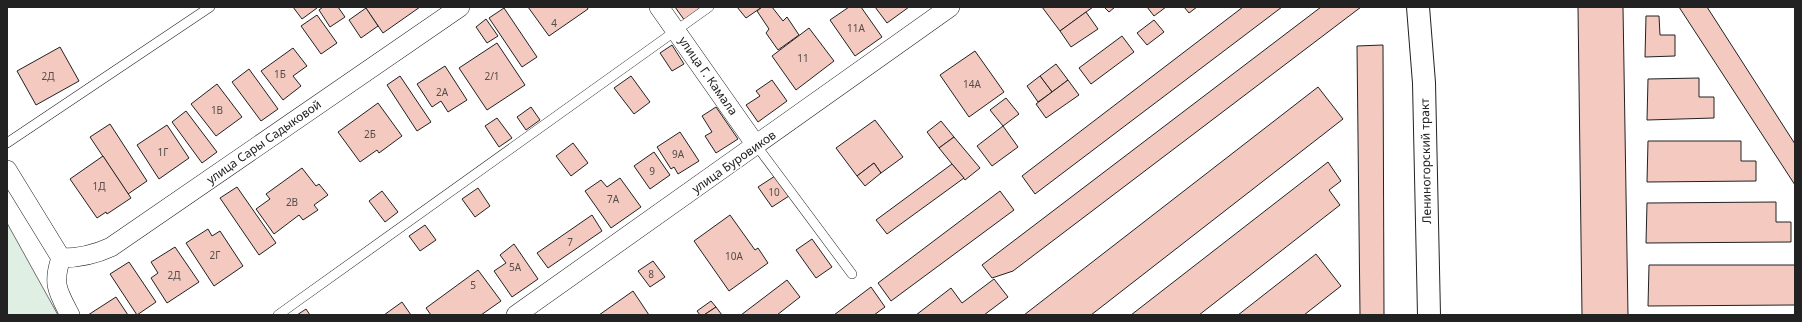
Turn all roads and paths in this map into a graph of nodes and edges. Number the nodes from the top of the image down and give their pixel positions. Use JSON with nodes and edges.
{"nodes":[{"id":1,"x":210,"y":7,"type":"edge"},
{"id":2,"x":460,"y":7,"type":"edge"},
{"id":3,"x":659,"y":7,"type":"edge"},
{"id":4,"x":709,"y":7,"type":"edge"},
{"id":5,"x":950,"y":7,"type":"edge"},
{"id":6,"x":1418,"y":7,"type":"edge"},
{"id":7,"x":676,"y":30,"type":"junction"},
{"id":8,"x":7,"y":143,"type":"edge"},
{"id":9,"x":756,"y":146,"type":"junction"},
{"id":10,"x":7,"y":170,"type":"edge"},
{"id":11,"x":61,"y":258,"type":"junction"},
{"id":12,"x":852,"y":274,"type":"dead end"},
{"id":13,"x":70,"y":315,"type":"edge"},
{"id":14,"x":278,"y":315,"type":"edge"},
{"id":15,"x":516,"y":315,"type":"edge"},
{"id":16,"x":1429,"y":315,"type":"edge"}],
"edges":[{"from":1,"to":8,"type":"lane"},
{"from":2,"to":11,"type":"street","name":"улица Сары Садыковой"},
{"from":3,"to":7,"type":"street","name":"улица Г. Камала"},
{"from":4,"to":7,"type":"lane"},
{"from":5,"to":9,"type":"street","name":"улица Буровиков"},
{"from":6,"to":16,"type":"main road","name":"Лениногорский тракт"},
{"from":7,"to":9,"type":"street","name":"улица Г. Камала"},
{"from":7,"to":14,"type":"lane"},
{"from":9,"to":12,"type":"lane"},
{"from":9,"to":15,"type":"street","name":"улица Буровиков"},
{"from":10,"to":11,"type":"street"},
{"from":11,"to":13,"type":"street"}]}
